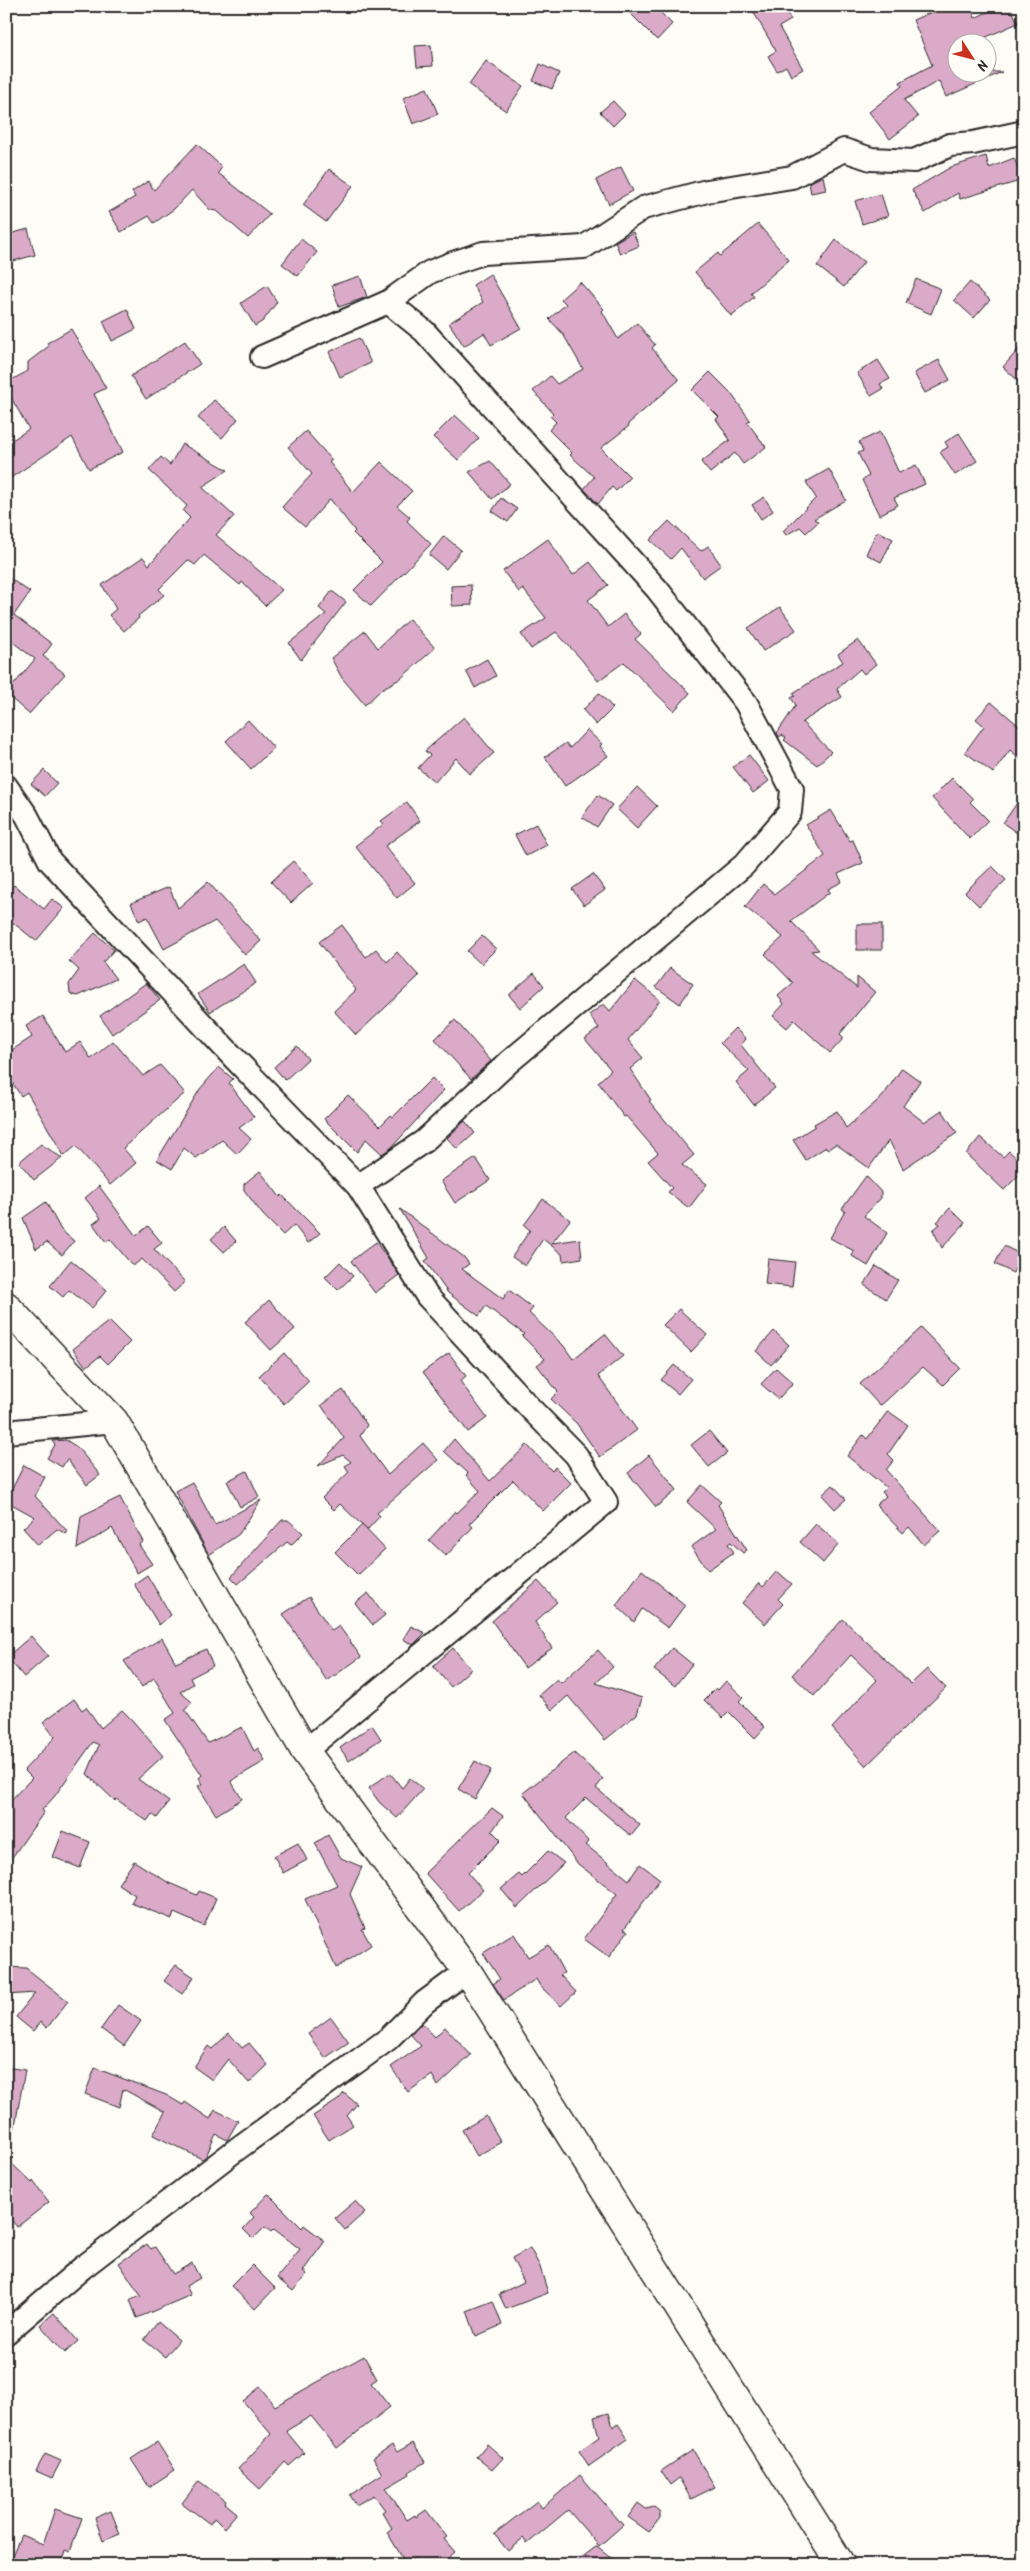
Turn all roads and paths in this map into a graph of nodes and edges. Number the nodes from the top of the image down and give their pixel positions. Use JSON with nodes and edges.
{"nodes":[{"id":1,"x":1024,"y":132,"type":"edge"},
{"id":2,"x":388,"y":302,"type":"junction"},
{"id":3,"x":262,"y":357,"type":"dead end"},
{"id":4,"x":6,"y":786,"type":"edge"},
{"id":5,"x":358,"y":1186,"type":"junction"},
{"id":6,"x":6,"y":1306,"type":"edge"},
{"id":7,"x":114,"y":1421,"type":"junction"},
{"id":8,"x":6,"y":1432,"type":"edge"},
{"id":9,"x":305,"y":1752,"type":"junction"},
{"id":10,"x":467,"y":1971,"type":"junction"},
{"id":11,"x":6,"y":2333,"type":"edge"},
{"id":12,"x":841,"y":2565,"type":"edge"}],
"edges":[{"from":1,"to":2,"type":"street"},
{"from":2,"to":3,"type":"street"},
{"from":2,"to":5,"type":"street"},
{"from":4,"to":5,"type":"street"},
{"from":5,"to":9,"type":"street"},
{"from":6,"to":7,"type":"highway"},
{"from":7,"to":8,"type":"street"},
{"from":7,"to":9,"type":"highway"},
{"from":9,"to":10,"type":"highway"},
{"from":10,"to":11,"type":"street"},
{"from":10,"to":12,"type":"highway"}]}
